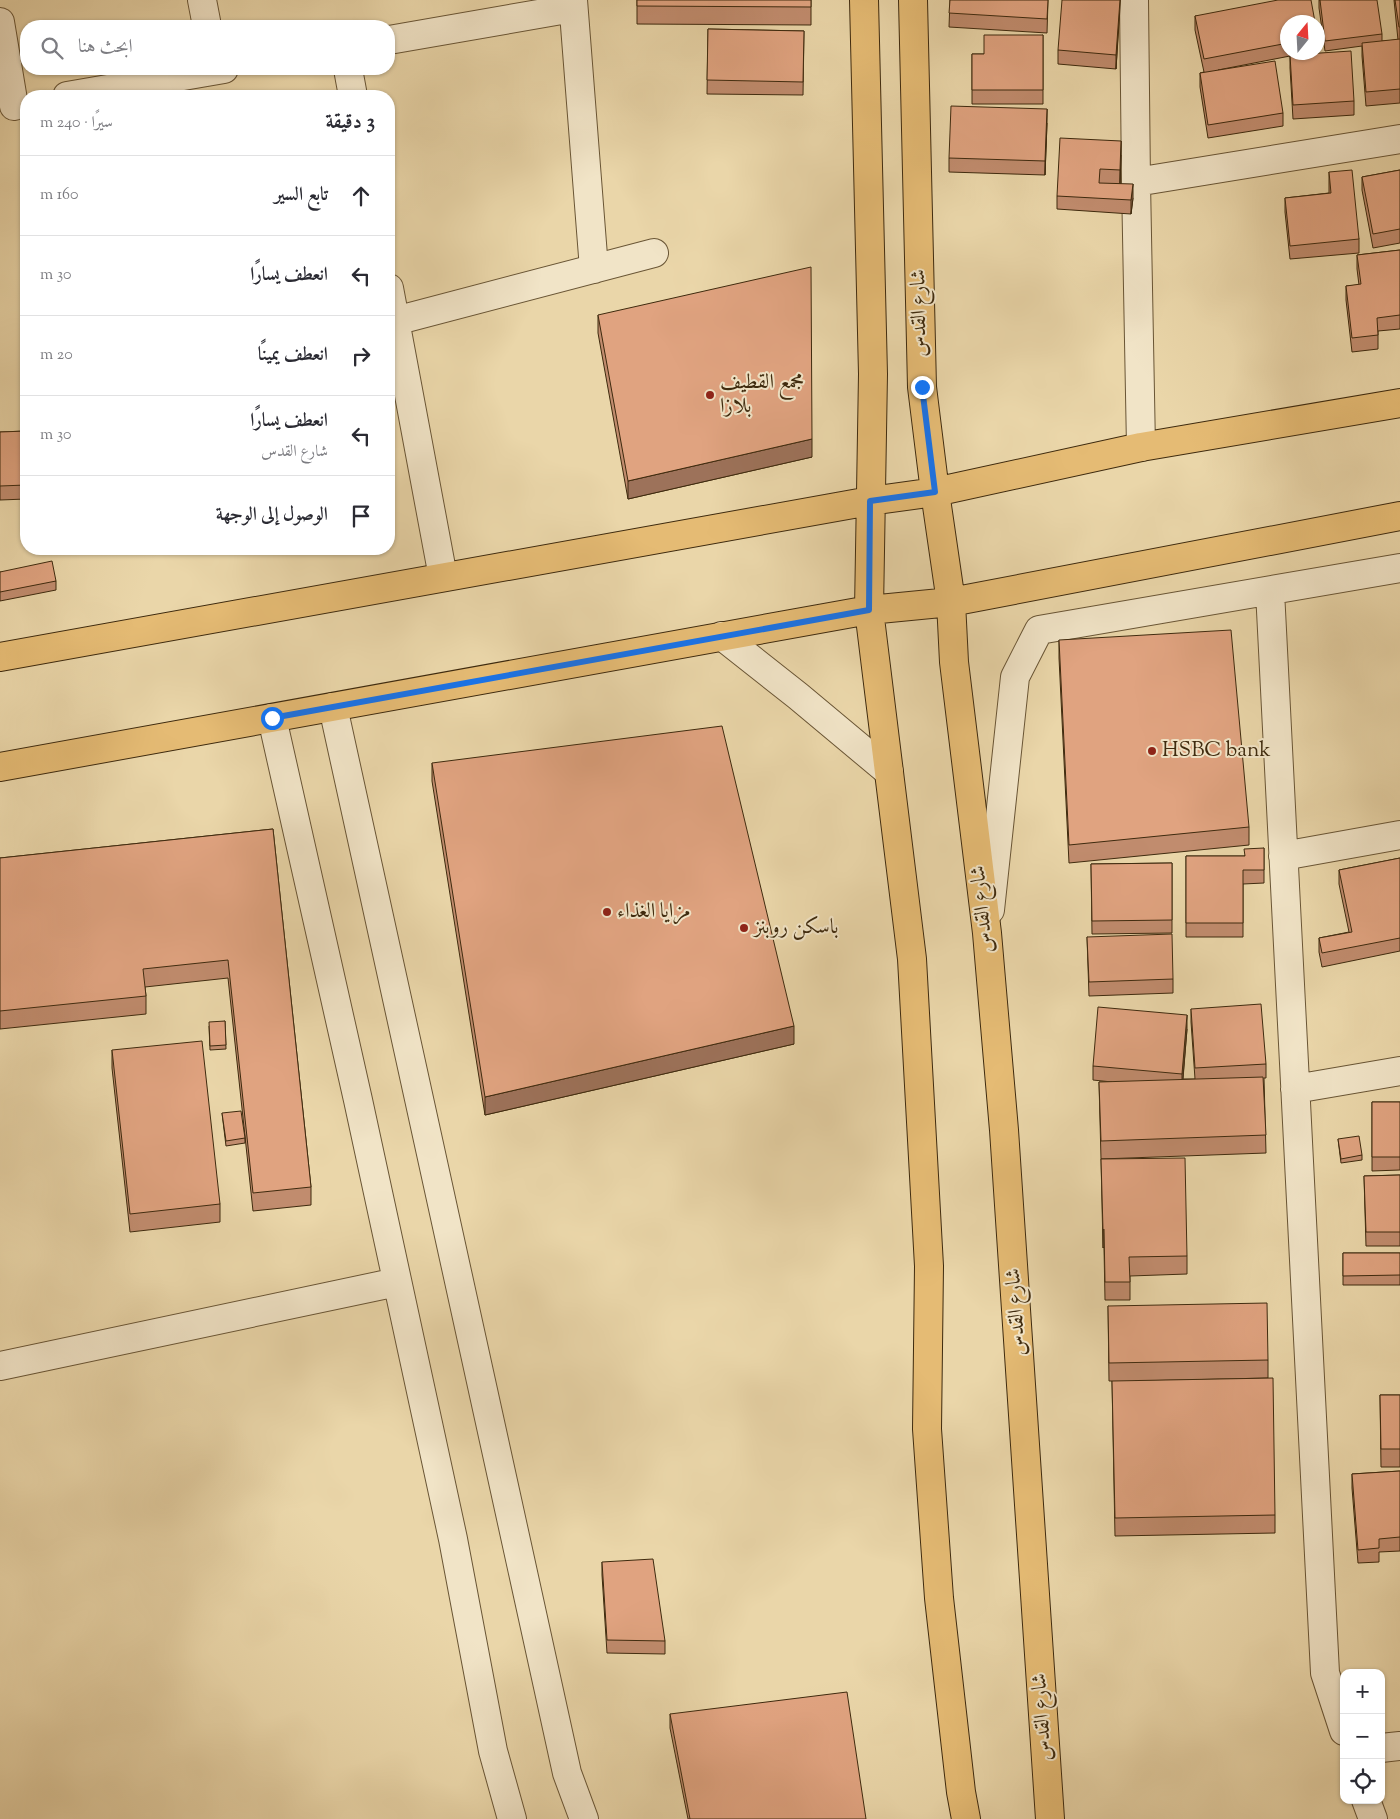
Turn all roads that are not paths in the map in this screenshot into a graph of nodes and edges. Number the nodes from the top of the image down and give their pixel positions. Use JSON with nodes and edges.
{"nodes":[{"id":1,"x":202,"y":0,"type":"edge"},
{"id":2,"x":864,"y":0,"type":"edge"},
{"id":3,"x":914,"y":0,"type":"edge"},
{"id":4,"x":1135,"y":0,"type":"edge"},
{"id":5,"x":573,"y":4,"type":"edge"},
{"id":6,"x":206,"y":20,"type":"edge"},
{"id":7,"x":0,"y":22,"type":"edge"},
{"id":8,"x":395,"y":39,"type":"edge"},
{"id":9,"x":184,"y":75,"type":"edge"},
{"id":10,"x":349,"y":75,"type":"edge"},
{"id":11,"x":101,"y":90,"type":"edge"},
{"id":12,"x":352,"y":90,"type":"edge"},
{"id":13,"x":13,"y":106,"type":"edge"},
{"id":14,"x":1400,"y":139,"type":"edge"},
{"id":15,"x":1136,"y":182,"type":"junction"},
{"id":16,"x":654,"y":253,"type":"dead end"},
{"id":17,"x":594,"y":269,"type":"junction"},
{"id":18,"x":395,"y":321,"type":"joint"},
{"id":19,"x":1400,"y":403,"type":"edge"},
{"id":20,"x":1141,"y":447,"type":"junction"},
{"id":21,"x":935,"y":492,"type":"junction"},
{"id":22,"x":870,"y":501,"type":"junction"},
{"id":23,"x":1400,"y":516,"type":"edge"},
{"id":24,"x":1400,"y":568,"type":"edge"},
{"id":25,"x":443,"y":577,"type":"junction"},
{"id":26,"x":1270,"y":591,"type":"junction"},
{"id":27,"x":951,"y":602,"type":"junction"},
{"id":28,"x":869,"y":610,"type":"junction"},
{"id":29,"x":722,"y":636,"type":"junction"},
{"id":30,"x":0,"y":658,"type":"edge"},
{"id":31,"x":333,"y":707,"type":"junction"},
{"id":32,"x":272,"y":718,"type":"junction"},
{"id":33,"x":0,"y":767,"type":"edge"},
{"id":34,"x":889,"y":772,"type":"junction"},
{"id":35,"x":1400,"y":835,"type":"edge"},
{"id":36,"x":1283,"y":856,"type":"junction"},
{"id":37,"x":987,"y":933,"type":"junction"},
{"id":38,"x":1400,"y":1071,"type":"edge"},
{"id":39,"x":1295,"y":1089,"type":"junction"},
{"id":40,"x":398,"y":1282,"type":"junction"},
{"id":41,"x":0,"y":1366,"type":"edge"},
{"id":42,"x":1340,"y":1719,"type":"edge"},
{"id":43,"x":1400,"y":1746,"type":"edge"},
{"id":44,"x":1385,"y":1748,"type":"edge"},
{"id":45,"x":1367,"y":1804,"type":"edge"},
{"id":46,"x":512,"y":1819,"type":"edge"},
{"id":47,"x":584,"y":1819,"type":"edge"},
{"id":48,"x":966,"y":1819,"type":"edge"},
{"id":49,"x":1050,"y":1819,"type":"edge"},
{"id":50,"x":1372,"y":1819,"type":"edge"}],
"edges":[{"from":1,"to":6,"type":"street"},
{"from":2,"to":22,"type":"main road"},
{"from":3,"to":21,"type":"main road","name":"شارع القدس"},
{"from":4,"to":15,"type":"street"},
{"from":5,"to":8,"type":"street"},
{"from":5,"to":17,"type":"street"},
{"from":7,"to":13,"type":"street"},
{"from":9,"to":11,"type":"street"},
{"from":10,"to":12,"type":"street"},
{"from":14,"to":15,"type":"street"},
{"from":15,"to":20,"type":"street"},
{"from":16,"to":17,"type":"street"},
{"from":17,"to":18,"type":"street"},
{"from":18,"to":25,"type":"street"},
{"from":19,"to":20,"type":"main road"},
{"from":20,"to":21,"type":"main road"},
{"from":21,"to":22,"type":"main road"},
{"from":21,"to":27,"type":"main road","name":"شارع القدس"},
{"from":22,"to":25,"type":"main road"},
{"from":22,"to":28,"type":"main road"},
{"from":23,"to":27,"type":"main road"},
{"from":24,"to":26,"type":"street"},
{"from":25,"to":30,"type":"main road"},
{"from":26,"to":36,"type":"street"},
{"from":26,"to":37,"type":"street"},
{"from":27,"to":28,"type":"main road"},
{"from":27,"to":37,"type":"main road","name":"شارع القدس"},
{"from":28,"to":29,"type":"main road"},
{"from":28,"to":34,"type":"main road"},
{"from":29,"to":31,"type":"main road"},
{"from":29,"to":34,"type":"street"},
{"from":31,"to":32,"type":"main road"},
{"from":31,"to":47,"type":"street"},
{"from":32,"to":33,"type":"main road"},
{"from":32,"to":40,"type":"street"},
{"from":34,"to":48,"type":"main road"},
{"from":35,"to":36,"type":"street"},
{"from":36,"to":39,"type":"street"},
{"from":37,"to":49,"type":"main road","name":"شارع القدس"},
{"from":38,"to":39,"type":"street"},
{"from":39,"to":42,"type":"street"},
{"from":40,"to":41,"type":"street"},
{"from":40,"to":46,"type":"street"},
{"from":43,"to":44,"type":"street"},
{"from":45,"to":50,"type":"street"}]}
